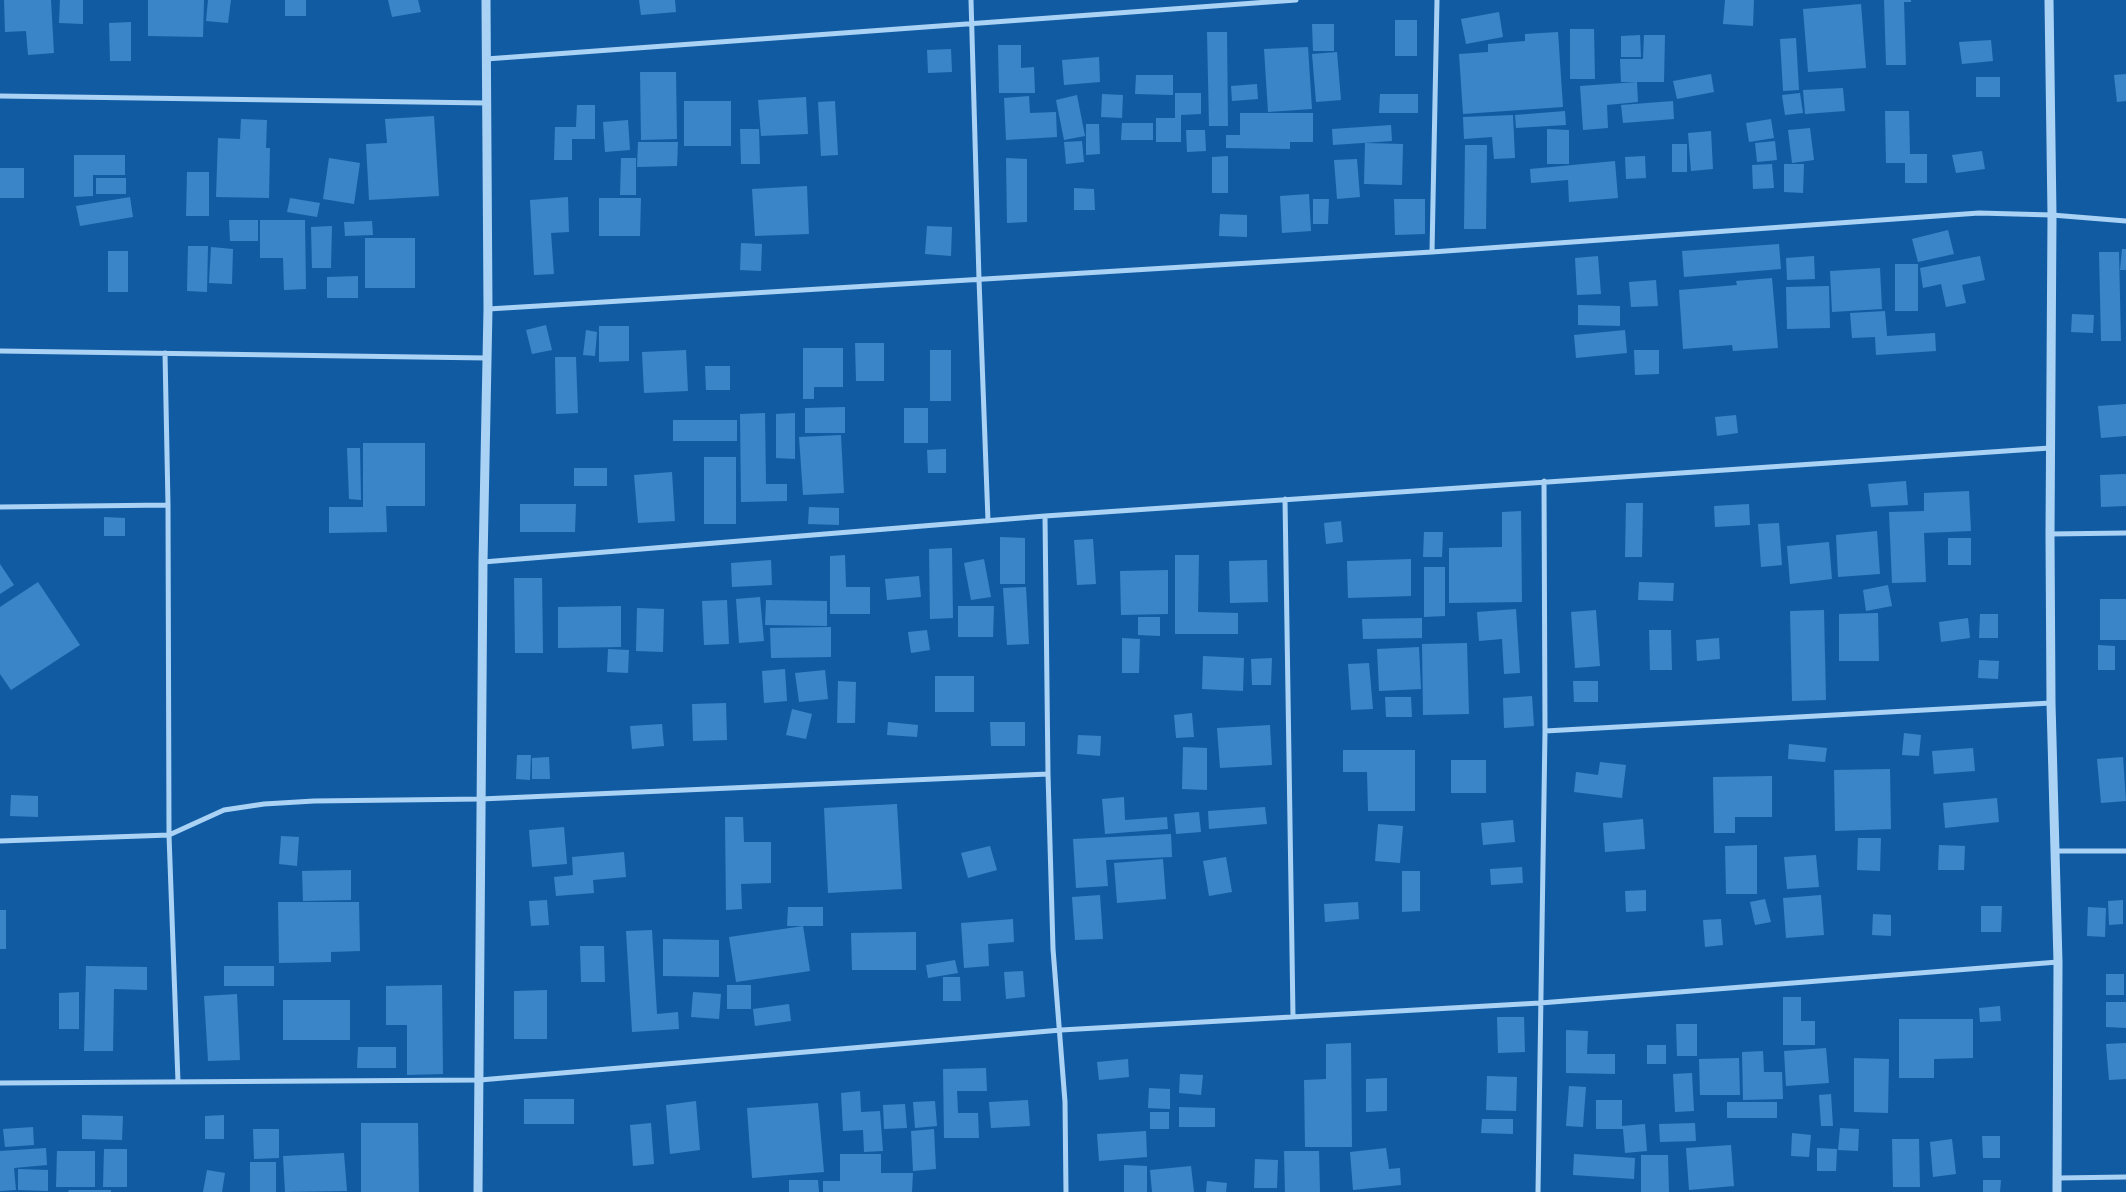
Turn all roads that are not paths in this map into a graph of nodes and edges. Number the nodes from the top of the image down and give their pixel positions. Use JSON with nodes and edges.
{"nodes":[{"id":1,"x":486,"y":0,"type":"edge"},
{"id":2,"x":971,"y":0,"type":"edge"},
{"id":3,"x":1296,"y":0,"type":"edge"},
{"id":4,"x":1437,"y":0,"type":"edge"},
{"id":5,"x":2048,"y":0,"type":"edge"},
{"id":6,"x":972,"y":23,"type":"junction"},
{"id":7,"x":486,"y":59,"type":"junction"},
{"id":8,"x":0,"y":96,"type":"edge"},
{"id":9,"x":486,"y":102,"type":"junction"},
{"id":10,"x":2052,"y":215,"type":"junction"},
{"id":11,"x":2126,"y":221,"type":"edge"},
{"id":12,"x":1432,"y":252,"type":"junction"},
{"id":13,"x":979,"y":279,"type":"junction"},
{"id":14,"x":488,"y":309,"type":"junction"},
{"id":15,"x":0,"y":351,"type":"edge"},
{"id":16,"x":165,"y":353,"type":"junction"},
{"id":17,"x":487,"y":358,"type":"junction"},
{"id":18,"x":2050,"y":448,"type":"junction"},
{"id":19,"x":1544,"y":481,"type":"junction"},
{"id":20,"x":1285,"y":499,"type":"junction"},
{"id":21,"x":168,"y":505,"type":"junction"},
{"id":22,"x":0,"y":507,"type":"edge"},
{"id":23,"x":1044,"y":516,"type":"junction"},
{"id":24,"x":988,"y":521,"type":"junction"},
{"id":25,"x":2126,"y":533,"type":"edge"},
{"id":26,"x":2050,"y":534,"type":"junction"},
{"id":27,"x":483,"y":562,"type":"junction"},
{"id":28,"x":2051,"y":703,"type":"junction"},
{"id":29,"x":1545,"y":731,"type":"junction"},
{"id":30,"x":1048,"y":774,"type":"junction"},
{"id":31,"x":481,"y":799,"type":"junction"},
{"id":32,"x":169,"y":835,"type":"junction"},
{"id":33,"x":0,"y":841,"type":"edge"},
{"id":34,"x":2055,"y":851,"type":"junction"},
{"id":35,"x":2126,"y":851,"type":"edge"},
{"id":36,"x":2058,"y":962,"type":"junction"},
{"id":37,"x":1540,"y":1003,"type":"junction"},
{"id":38,"x":1293,"y":1017,"type":"junction"},
{"id":39,"x":1061,"y":1030,"type":"junction"},
{"id":40,"x":480,"y":1080,"type":"junction"},
{"id":41,"x":178,"y":1082,"type":"junction"},
{"id":42,"x":0,"y":1083,"type":"edge"},
{"id":43,"x":2126,"y":1177,"type":"edge"},
{"id":44,"x":2058,"y":1178,"type":"junction"},
{"id":45,"x":478,"y":1192,"type":"edge"},
{"id":46,"x":1066,"y":1192,"type":"edge"},
{"id":47,"x":1538,"y":1192,"type":"edge"},
{"id":48,"x":2057,"y":1192,"type":"edge"}],
"edges":[{"from":1,"to":7,"type":"street"},
{"from":2,"to":6,"type":"street"},
{"from":3,"to":6,"type":"street"},
{"from":4,"to":12,"type":"street"},
{"from":5,"to":10,"type":"street"},
{"from":6,"to":7,"type":"street"},
{"from":6,"to":13,"type":"street"},
{"from":7,"to":9,"type":"street"},
{"from":8,"to":9,"type":"street"},
{"from":9,"to":14,"type":"street"},
{"from":10,"to":11,"type":"street"},
{"from":10,"to":12,"type":"street"},
{"from":10,"to":18,"type":"street"},
{"from":12,"to":13,"type":"street"},
{"from":13,"to":14,"type":"street"},
{"from":13,"to":24,"type":"street"},
{"from":14,"to":17,"type":"street"},
{"from":15,"to":16,"type":"street"},
{"from":16,"to":17,"type":"street"},
{"from":16,"to":21,"type":"street"},
{"from":17,"to":27,"type":"street"},
{"from":18,"to":19,"type":"street"},
{"from":18,"to":26,"type":"street"},
{"from":19,"to":20,"type":"street"},
{"from":19,"to":29,"type":"street"},
{"from":20,"to":23,"type":"street"},
{"from":20,"to":38,"type":"street"},
{"from":21,"to":22,"type":"street"},
{"from":21,"to":32,"type":"street"},
{"from":23,"to":24,"type":"street"},
{"from":23,"to":30,"type":"street"},
{"from":24,"to":27,"type":"street"},
{"from":25,"to":26,"type":"street"},
{"from":26,"to":28,"type":"street"},
{"from":27,"to":31,"type":"street"},
{"from":28,"to":29,"type":"street"},
{"from":28,"to":34,"type":"street"},
{"from":29,"to":37,"type":"street"},
{"from":30,"to":31,"type":"street"},
{"from":30,"to":39,"type":"street"},
{"from":31,"to":32,"type":"street"},
{"from":31,"to":40,"type":"street"},
{"from":32,"to":33,"type":"street"},
{"from":32,"to":41,"type":"street"},
{"from":34,"to":35,"type":"street"},
{"from":34,"to":36,"type":"street"},
{"from":36,"to":37,"type":"street"},
{"from":36,"to":44,"type":"street"},
{"from":37,"to":38,"type":"street"},
{"from":37,"to":47,"type":"street"},
{"from":38,"to":39,"type":"street"},
{"from":39,"to":40,"type":"street"},
{"from":39,"to":46,"type":"street"},
{"from":40,"to":41,"type":"street"},
{"from":40,"to":45,"type":"street"},
{"from":41,"to":42,"type":"street"},
{"from":43,"to":44,"type":"street"},
{"from":44,"to":48,"type":"street"}]}
